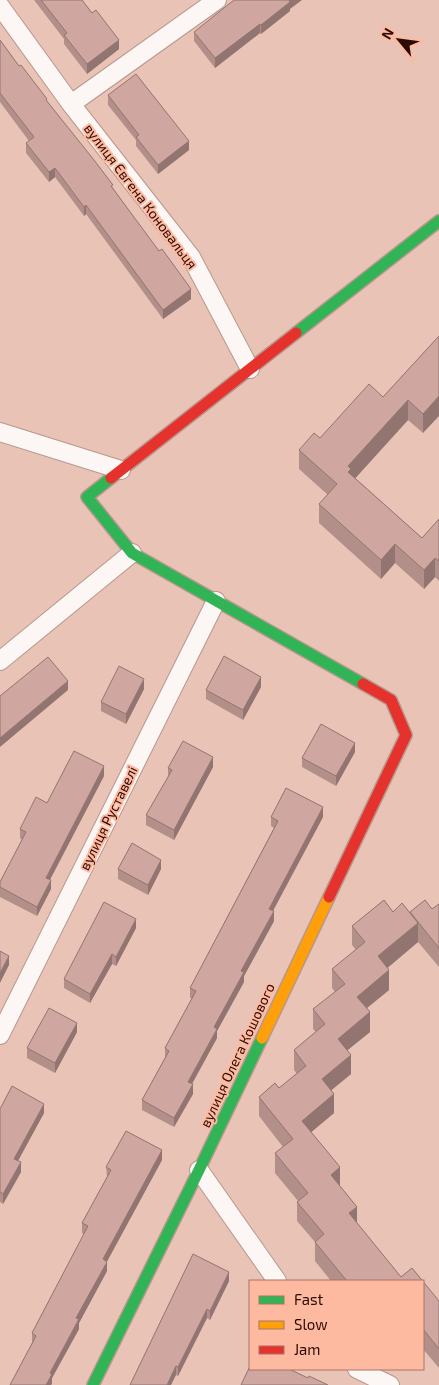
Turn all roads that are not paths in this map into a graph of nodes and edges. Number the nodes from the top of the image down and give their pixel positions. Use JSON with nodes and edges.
{"nodes":[{"id":1,"x":217,"y":0,"type":"edge"},
{"id":2,"x":0,"y":6,"type":"edge"},
{"id":3,"x":70,"y":104,"type":"junction"},
{"id":4,"x":439,"y":221,"type":"edge"},
{"id":5,"x":250,"y":369,"type":"junction"},
{"id":6,"x":0,"y":432,"type":"edge"},
{"id":7,"x":121,"y":470,"type":"junction"},
{"id":8,"x":132,"y":554,"type":"junction"},
{"id":9,"x":216,"y":601,"type":"junction"},
{"id":10,"x":0,"y":661,"type":"edge"},
{"id":11,"x":0,"y":1035,"type":"edge"},
{"id":12,"x":199,"y":1170,"type":"junction"},
{"id":13,"x":276,"y":1280,"type":"edge"},
{"id":14,"x":359,"y":1370,"type":"edge"},
{"id":15,"x":93,"y":1385,"type":"edge"},
{"id":16,"x":390,"y":1385,"type":"edge"}],
"edges":[{"from":1,"to":3,"type":"street"},
{"from":2,"to":3,"type":"street","name":"вулиця Євгена Коновальця"},
{"from":3,"to":5,"type":"street","name":"вулиця Євгена Коновальця"},
{"from":4,"to":5,"type":"street"},
{"from":5,"to":7,"type":"street"},
{"from":6,"to":7,"type":"street"},
{"from":7,"to":8,"type":"street"},
{"from":8,"to":9,"type":"street"},
{"from":8,"to":10,"type":"street"},
{"from":9,"to":11,"type":"street","name":"вулиця Руставелі"},
{"from":9,"to":12,"type":"street","name":"вулиця Олега Кошового"},
{"from":12,"to":13,"type":"street"},
{"from":12,"to":15,"type":"street","name":"вулиця Олега Кошового"},
{"from":14,"to":16,"type":"street"}]}
